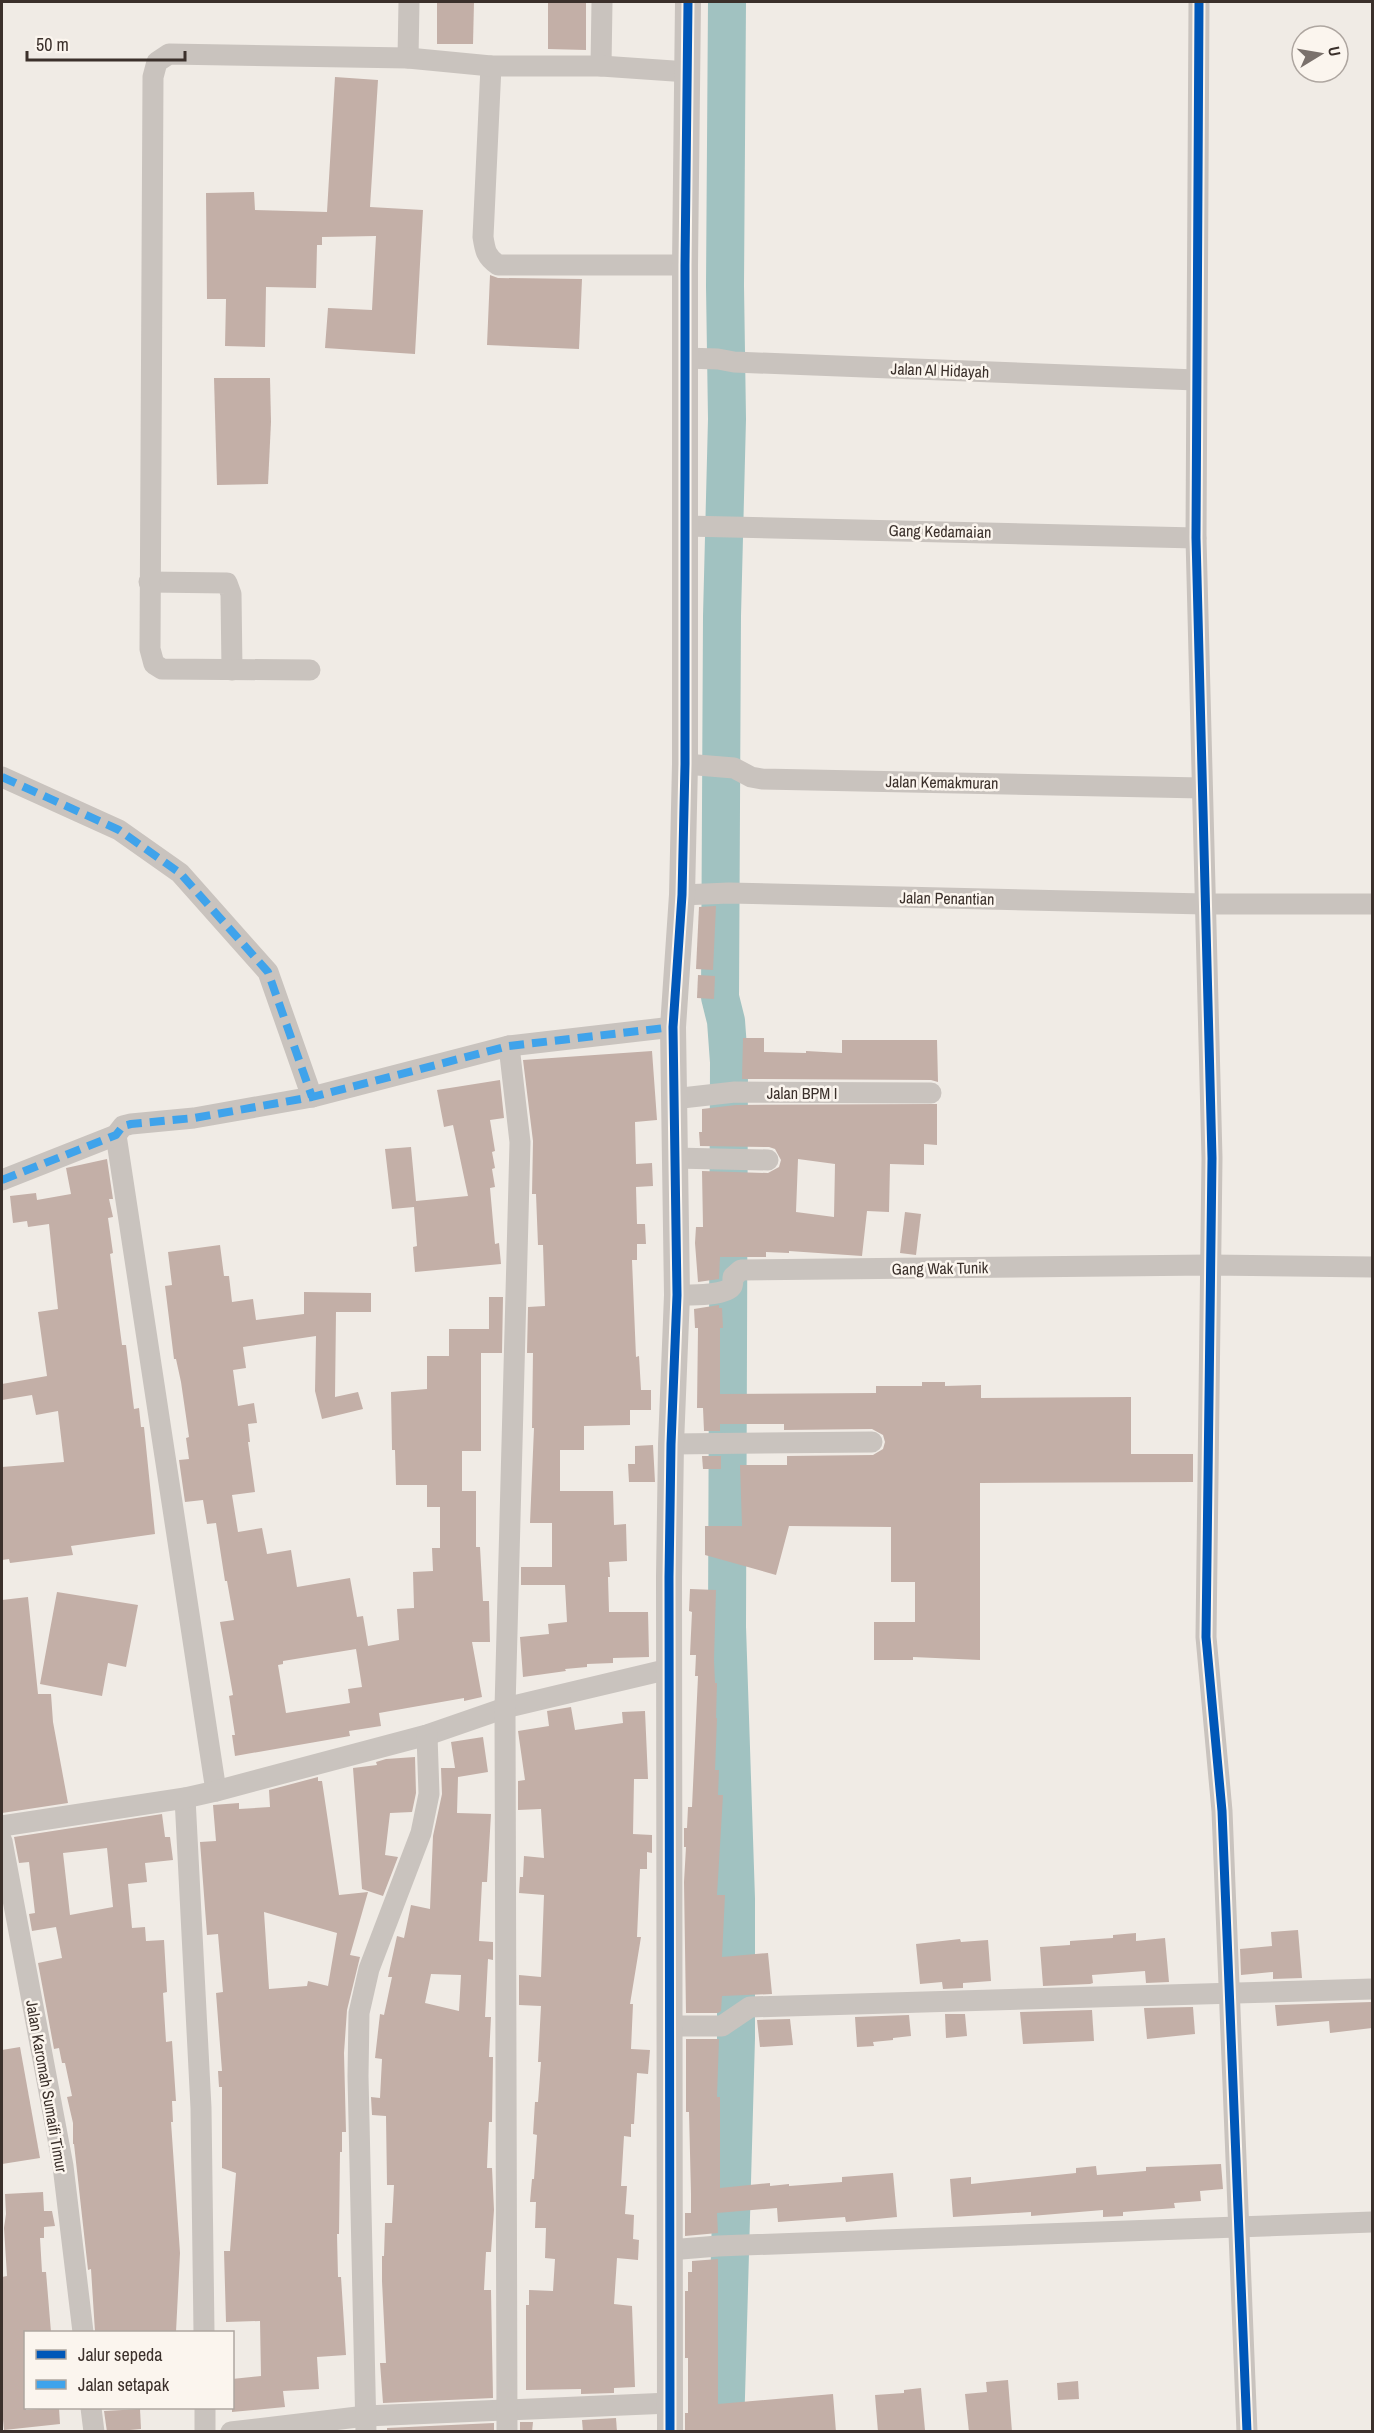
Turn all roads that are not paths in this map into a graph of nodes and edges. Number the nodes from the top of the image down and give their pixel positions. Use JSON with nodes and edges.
{"nodes":[{"id":1,"x":409,"y":2,"type":"edge"},
{"id":2,"x":602,"y":2,"type":"edge"},
{"id":3,"x":688,"y":2,"type":"edge"},
{"id":4,"x":1198,"y":2,"type":"edge"},
{"id":5,"x":408,"y":58,"type":"junction"},
{"id":6,"x":491,"y":66,"type":"junction"},
{"id":7,"x":601,"y":66,"type":"junction"},
{"id":8,"x":673,"y":70,"type":"junction"},
{"id":9,"x":672,"y":264,"type":"junction"},
{"id":10,"x":684,"y":358,"type":"junction"},
{"id":11,"x":1196,"y":380,"type":"junction"},
{"id":12,"x":685,"y":526,"type":"junction"},
{"id":13,"x":1196,"y":538,"type":"junction"},
{"id":14,"x":149,"y":582,"type":"junction"},
{"id":15,"x":232,"y":670,"type":"junction"},
{"id":16,"x":310,"y":670,"type":"dead end"},
{"id":17,"x":685,"y":764,"type":"junction"},
{"id":18,"x":2,"y":777,"type":"edge"},
{"id":19,"x":1202,"y":788,"type":"junction"},
{"id":20,"x":682,"y":895,"type":"junction"},
{"id":21,"x":1214,"y":903,"type":"junction"},
{"id":22,"x":1372,"y":904,"type":"edge"},
{"id":23,"x":673,"y":1027,"type":"junction"},
{"id":24,"x":509,"y":1046,"type":"junction"},
{"id":25,"x":930,"y":1093,"type":"dead end"},
{"id":26,"x":312,"y":1097,"type":"junction"},
{"id":27,"x":673,"y":1099,"type":"junction"},
{"id":28,"x":116,"y":1135,"type":"junction"},
{"id":29,"x":674,"y":1158,"type":"junction"},
{"id":30,"x":768,"y":1160,"type":"dead end"},
{"id":31,"x":2,"y":1179,"type":"edge"},
{"id":32,"x":1218,"y":1266,"type":"junction"},
{"id":33,"x":1372,"y":1267,"type":"edge"},
{"id":34,"x":677,"y":1295,"type":"junction"},
{"id":35,"x":872,"y":1442,"type":"dead end"},
{"id":36,"x":671,"y":1444,"type":"junction"},
{"id":37,"x":669,"y":1669,"type":"junction"},
{"id":38,"x":505,"y":1707,"type":"junction"},
{"id":39,"x":427,"y":1736,"type":"junction"},
{"id":40,"x":216,"y":1791,"type":"junction"},
{"id":41,"x":185,"y":1798,"type":"junction"},
{"id":42,"x":2,"y":1826,"type":"edge"},
{"id":43,"x":2,"y":1840,"type":"edge"},
{"id":44,"x":1372,"y":1989,"type":"edge"},
{"id":45,"x":1236,"y":1993,"type":"junction"},
{"id":46,"x":668,"y":2026,"type":"junction"},
{"id":47,"x":1372,"y":2222,"type":"edge"},
{"id":48,"x":1244,"y":2228,"type":"junction"},
{"id":49,"x":669,"y":2250,"type":"junction"},
{"id":50,"x":83,"y":2331,"type":"edge"},
{"id":51,"x":204,"y":2331,"type":"edge"},
{"id":52,"x":670,"y":2403,"type":"junction"},
{"id":53,"x":91,"y":2409,"type":"edge"},
{"id":54,"x":205,"y":2409,"type":"edge"},
{"id":55,"x":508,"y":2410,"type":"junction"},
{"id":56,"x":366,"y":2424,"type":"edge"},
{"id":57,"x":94,"y":2432,"type":"edge"},
{"id":58,"x":205,"y":2432,"type":"edge"},
{"id":59,"x":231,"y":2432,"type":"edge"},
{"id":60,"x":507,"y":2432,"type":"edge"},
{"id":61,"x":670,"y":2432,"type":"edge"},
{"id":62,"x":1246,"y":2432,"type":"edge"}],
"edges":[{"from":1,"to":5,"type":"street"},
{"from":2,"to":7,"type":"street"},
{"from":3,"to":8,"type":"street"},
{"from":4,"to":11,"type":"street"},
{"from":5,"to":6,"type":"street"},
{"from":5,"to":14,"type":"street"},
{"from":6,"to":7,"type":"street"},
{"from":6,"to":9,"type":"street"},
{"from":7,"to":8,"type":"street"},
{"from":8,"to":9,"type":"street"},
{"from":9,"to":10,"type":"street"},
{"from":10,"to":11,"type":"street","name":"Jalan Al Hidayah"},
{"from":10,"to":12,"type":"street"},
{"from":11,"to":13,"type":"street"},
{"from":12,"to":13,"type":"street","name":"Gang Kedamaian"},
{"from":12,"to":17,"type":"street"},
{"from":13,"to":19,"type":"street"},
{"from":14,"to":15,"type":"street"},
{"from":14,"to":15,"type":"street"},
{"from":15,"to":16,"type":"street"},
{"from":17,"to":19,"type":"street","name":"Jalan Kemakmuran"},
{"from":17,"to":20,"type":"street"},
{"from":18,"to":26,"type":"street"},
{"from":19,"to":21,"type":"street"},
{"from":20,"to":21,"type":"street","name":"Jalan Penantian"},
{"from":20,"to":23,"type":"street"},
{"from":21,"to":22,"type":"street","name":"Jalan Penantian"},
{"from":21,"to":32,"type":"street"},
{"from":23,"to":24,"type":"street"},
{"from":23,"to":27,"type":"street"},
{"from":24,"to":26,"type":"street"},
{"from":24,"to":38,"type":"street"},
{"from":25,"to":27,"type":"street","name":"Jalan BPM I"},
{"from":26,"to":28,"type":"street"},
{"from":27,"to":29,"type":"street"},
{"from":28,"to":31,"type":"street"},
{"from":28,"to":40,"type":"street"},
{"from":29,"to":30,"type":"street"},
{"from":29,"to":34,"type":"street"},
{"from":32,"to":33,"type":"street"},
{"from":32,"to":34,"type":"street","name":"Gang Wak Tunik"},
{"from":32,"to":45,"type":"street"},
{"from":34,"to":36,"type":"street"},
{"from":35,"to":36,"type":"street"},
{"from":36,"to":37,"type":"street"},
{"from":37,"to":38,"type":"street"},
{"from":37,"to":46,"type":"street"},
{"from":38,"to":39,"type":"street"},
{"from":38,"to":55,"type":"street"},
{"from":39,"to":40,"type":"street"},
{"from":39,"to":56,"type":"street"},
{"from":40,"to":41,"type":"street"},
{"from":41,"to":42,"type":"street"},
{"from":41,"to":51,"type":"street"},
{"from":43,"to":50,"type":"street","name":"Jalan Karomah Sumaifi Timur"},
{"from":44,"to":45,"type":"street"},
{"from":45,"to":46,"type":"street"},
{"from":45,"to":48,"type":"street"},
{"from":46,"to":49,"type":"street"},
{"from":47,"to":48,"type":"street"},
{"from":48,"to":49,"type":"street"},
{"from":48,"to":62,"type":"street"},
{"from":49,"to":52,"type":"street"},
{"from":52,"to":55,"type":"street"},
{"from":52,"to":61,"type":"street"},
{"from":53,"to":57,"type":"street"},
{"from":54,"to":58,"type":"street"},
{"from":55,"to":56,"type":"street"},
{"from":55,"to":60,"type":"street"},
{"from":56,"to":59,"type":"street"}]}
